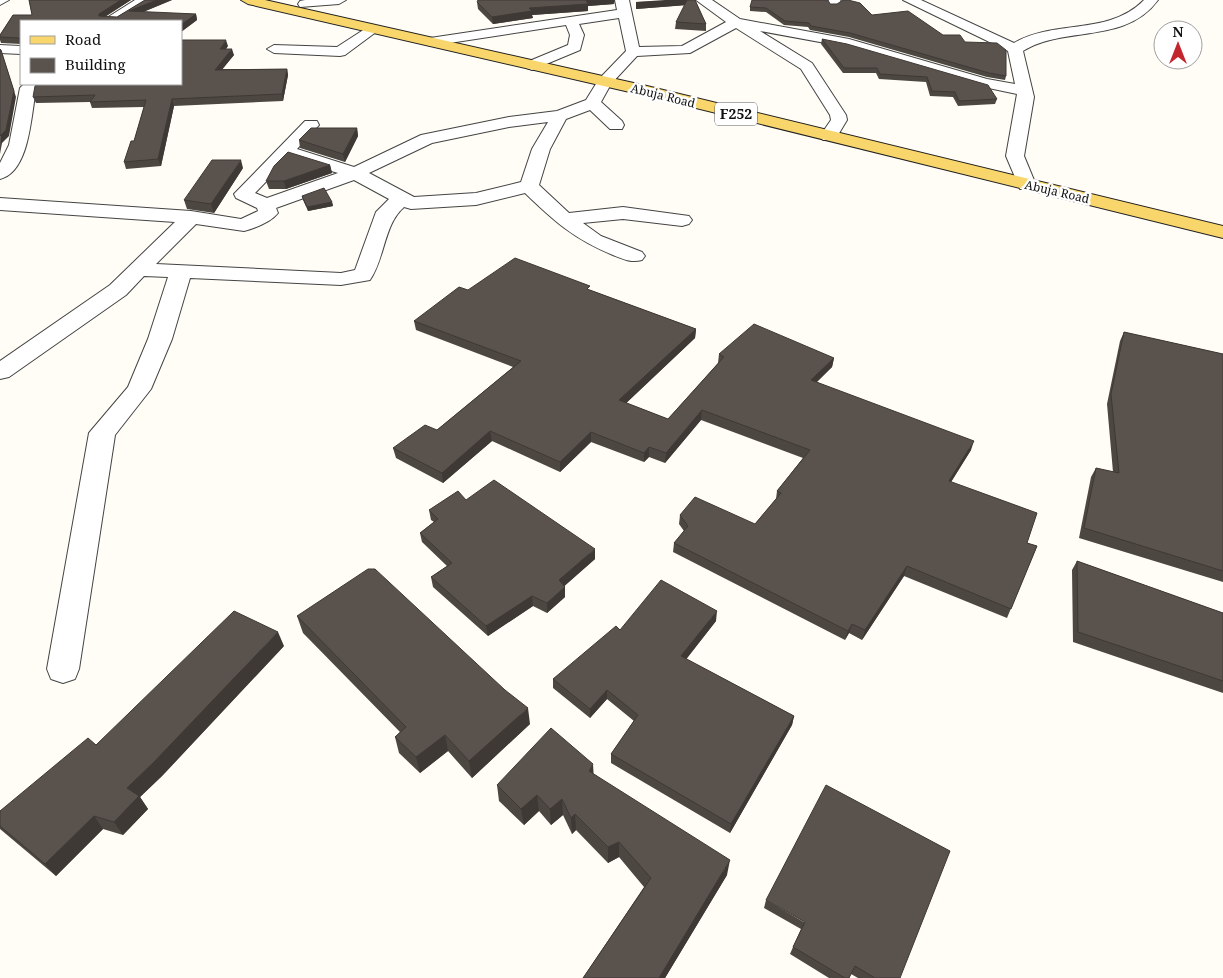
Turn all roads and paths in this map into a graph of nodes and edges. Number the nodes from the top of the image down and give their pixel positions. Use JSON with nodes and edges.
{"nodes":[{"id":1,"x":145,"y":0,"type":"edge"},
{"id":2,"x":248,"y":0,"type":"edge"},
{"id":3,"x":339,"y":0,"type":"edge"},
{"id":4,"x":703,"y":0,"type":"edge"},
{"id":5,"x":910,"y":0,"type":"edge"},
{"id":6,"x":1151,"y":0,"type":"edge"},
{"id":7,"x":304,"y":5,"type":"edge"},
{"id":8,"x":626,"y":6,"type":"edge"},
{"id":9,"x":111,"y":20,"type":"edge"},
{"id":10,"x":570,"y":20,"type":"junction"},
{"id":11,"x":736,"y":22,"type":"junction"},
{"id":12,"x":371,"y":29,"type":"junction"},
{"id":13,"x":835,"y":40,"type":"junction"},
{"id":14,"x":430,"y":42,"type":"junction"},
{"id":15,"x":0,"y":48,"type":"edge"},
{"id":16,"x":274,"y":49,"type":"dead end"},
{"id":17,"x":1016,"y":49,"type":"junction"},
{"id":18,"x":20,"y":50,"type":"edge"},
{"id":19,"x":633,"y":52,"type":"junction"},
{"id":20,"x":532,"y":65,"type":"junction"},
{"id":21,"x":808,"y":66,"type":"junction"},
{"id":22,"x":605,"y":82,"type":"junction"},
{"id":23,"x":32,"y":85,"type":"edge"},
{"id":24,"x":1026,"y":91,"type":"junction"},
{"id":25,"x":592,"y":103,"type":"junction"},
{"id":26,"x":560,"y":116,"type":"junction"},
{"id":27,"x":311,"y":125,"type":"dead end"},
{"id":28,"x":616,"y":125,"type":"dead end"},
{"id":29,"x":829,"y":136,"type":"junction"},
{"id":30,"x":285,"y":151,"type":"junction"},
{"id":31,"x":0,"y":174,"type":"edge"},
{"id":32,"x":355,"y":174,"type":"junction"},
{"id":33,"x":1028,"y":185,"type":"junction"},
{"id":34,"x":529,"y":186,"type":"junction"},
{"id":35,"x":401,"y":199,"type":"junction"},
{"id":36,"x":0,"y":204,"type":"edge"},
{"id":37,"x":266,"y":205,"type":"junction"},
{"id":38,"x":191,"y":217,"type":"junction"},
{"id":39,"x":564,"y":219,"type":"junction"},
{"id":40,"x":682,"y":220,"type":"dead end"},
{"id":41,"x":1223,"y":232,"type":"edge"},
{"id":42,"x":635,"y":256,"type":"dead end"},
{"id":43,"x":138,"y":270,"type":"junction"},
{"id":44,"x":181,"y":271,"type":"junction"},
{"id":45,"x":4,"y":367,"type":"edge"},
{"id":46,"x":63,"y":669,"type":"dead end"}],
"edges":[{"from":1,"to":9,"type":"street"},
{"from":2,"to":7,"type":"main road","name":"Abuja Road","number":"F252"},
{"from":3,"to":7,"type":"street"},
{"from":4,"to":11,"type":"street"},
{"from":5,"to":17,"type":"street"},
{"from":6,"to":17,"type":"street"},
{"from":7,"to":12,"type":"main road","name":"Abuja Road","number":"F252"},
{"from":8,"to":10,"type":"street"},
{"from":8,"to":19,"type":"street"},
{"from":10,"to":14,"type":"street"},
{"from":10,"to":20,"type":"street"},
{"from":11,"to":13,"type":"street"},
{"from":11,"to":19,"type":"street"},
{"from":11,"to":21,"type":"street"},
{"from":12,"to":14,"type":"main road","name":"Abuja Road","number":"F252"},
{"from":12,"to":16,"type":"street"},
{"from":13,"to":21,"type":"street"},
{"from":13,"to":24,"type":"street"},
{"from":14,"to":20,"type":"main road","name":"Abuja Road","number":"F252"},
{"from":15,"to":18,"type":"street"},
{"from":17,"to":24,"type":"street"},
{"from":19,"to":22,"type":"street"},
{"from":20,"to":22,"type":"main road","name":"Abuja Road","number":"F252"},
{"from":21,"to":29,"type":"street"},
{"from":22,"to":25,"type":"street"},
{"from":22,"to":29,"type":"main road","name":"Abuja Road","number":"F252"},
{"from":23,"to":31,"type":"street"},
{"from":24,"to":33,"type":"street"},
{"from":25,"to":26,"type":"street"},
{"from":25,"to":28,"type":"street"},
{"from":26,"to":32,"type":"street"},
{"from":26,"to":34,"type":"street"},
{"from":27,"to":30,"type":"street"},
{"from":29,"to":33,"type":"main road","name":"Abuja Road","number":"F252"},
{"from":30,"to":32,"type":"street"},
{"from":30,"to":37,"type":"street"},
{"from":32,"to":35,"type":"street"},
{"from":32,"to":37,"type":"street"},
{"from":33,"to":41,"type":"main road","name":"Abuja Road","number":"F252"},
{"from":34,"to":35,"type":"street"},
{"from":34,"to":39,"type":"street"},
{"from":35,"to":44,"type":"street"},
{"from":36,"to":38,"type":"street"},
{"from":37,"to":38,"type":"street"},
{"from":38,"to":43,"type":"street"},
{"from":39,"to":40,"type":"street"},
{"from":39,"to":42,"type":"street"},
{"from":43,"to":44,"type":"street"},
{"from":43,"to":45,"type":"street"},
{"from":44,"to":46,"type":"street"}]}
